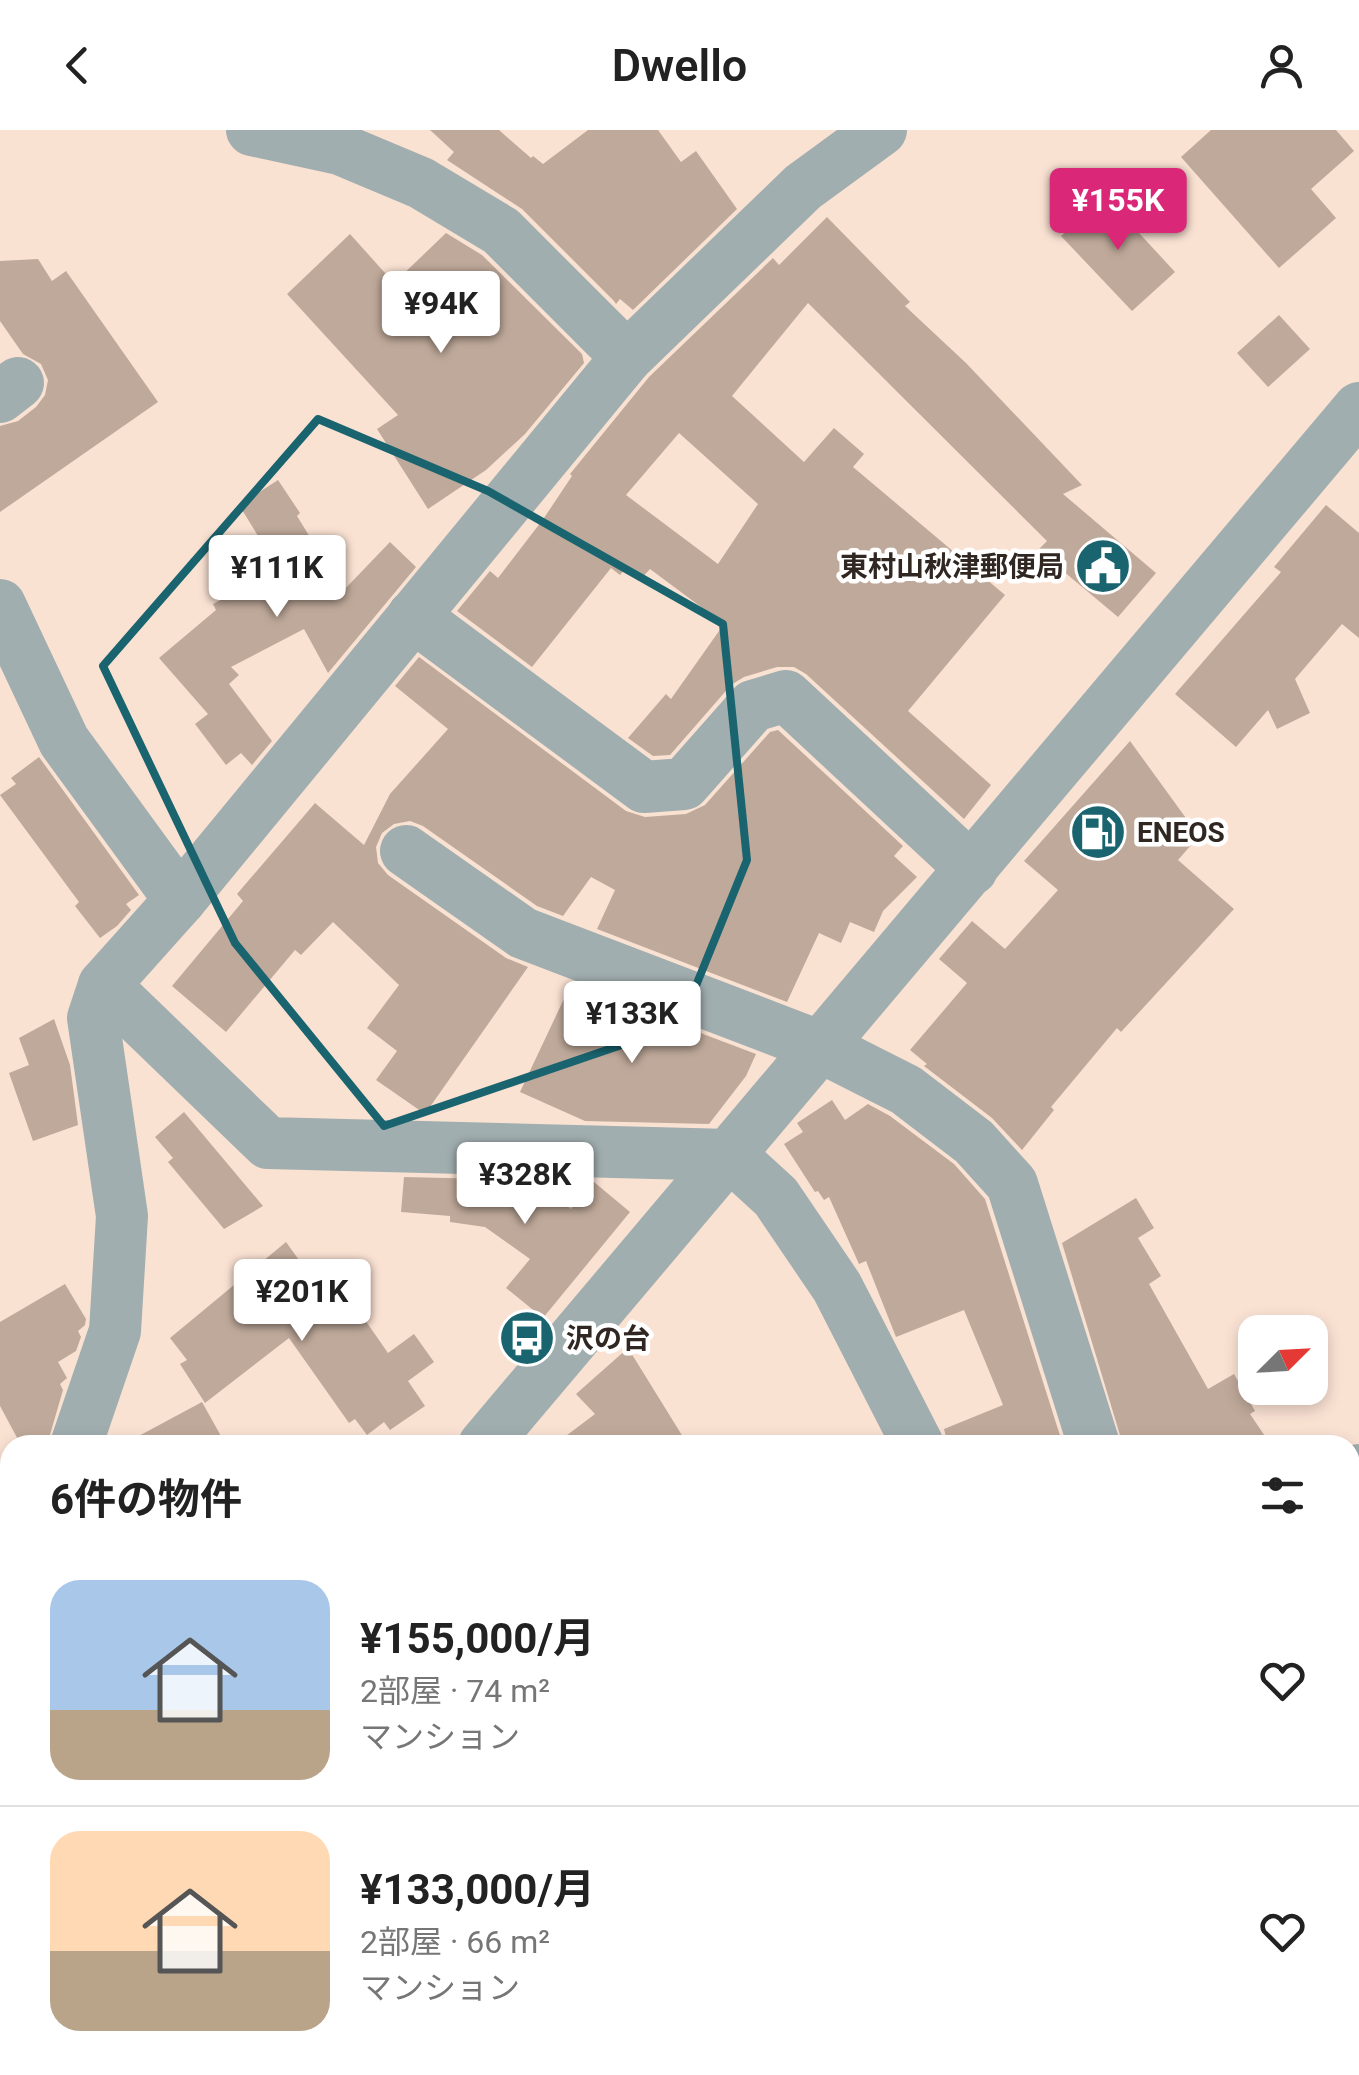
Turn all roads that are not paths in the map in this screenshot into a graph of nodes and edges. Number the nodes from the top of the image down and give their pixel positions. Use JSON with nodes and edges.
{"nodes":[{"id":1,"x":252,"y":130,"type":"edge"},
{"id":2,"x":881,"y":130,"type":"edge"},
{"id":3,"x":626,"y":356,"type":"junction"},
{"id":4,"x":1359,"y":408,"type":"edge"},
{"id":5,"x":0,"y":605,"type":"edge"},
{"id":6,"x":413,"y":616,"type":"junction"},
{"id":7,"x":406,"y":851,"type":"dead end"},
{"id":8,"x":972,"y":869,"type":"junction"},
{"id":9,"x":180,"y":900,"type":"junction"},
{"id":10,"x":104,"y":984,"type":"junction"},
{"id":11,"x":821,"y":1047,"type":"junction"},
{"id":12,"x":730,"y":1155,"type":"junction"},
{"id":13,"x":80,"y":1435,"type":"edge"},
{"id":14,"x":492,"y":1435,"type":"edge"},
{"id":15,"x":913,"y":1435,"type":"edge"},
{"id":16,"x":1091,"y":1435,"type":"edge"}],
"edges":[{"from":1,"to":3,"type":"street"},
{"from":2,"to":3,"type":"street"},
{"from":3,"to":6,"type":"street"},
{"from":4,"to":8,"type":"street"},
{"from":5,"to":9,"type":"street"},
{"from":6,"to":8,"type":"street"},
{"from":6,"to":9,"type":"street"},
{"from":7,"to":11,"type":"street"},
{"from":8,"to":11,"type":"street"},
{"from":9,"to":10,"type":"street"},
{"from":10,"to":12,"type":"street"},
{"from":10,"to":13,"type":"street"},
{"from":11,"to":12,"type":"street"},
{"from":11,"to":16,"type":"street"},
{"from":12,"to":14,"type":"street"},
{"from":12,"to":15,"type":"street"}]}
